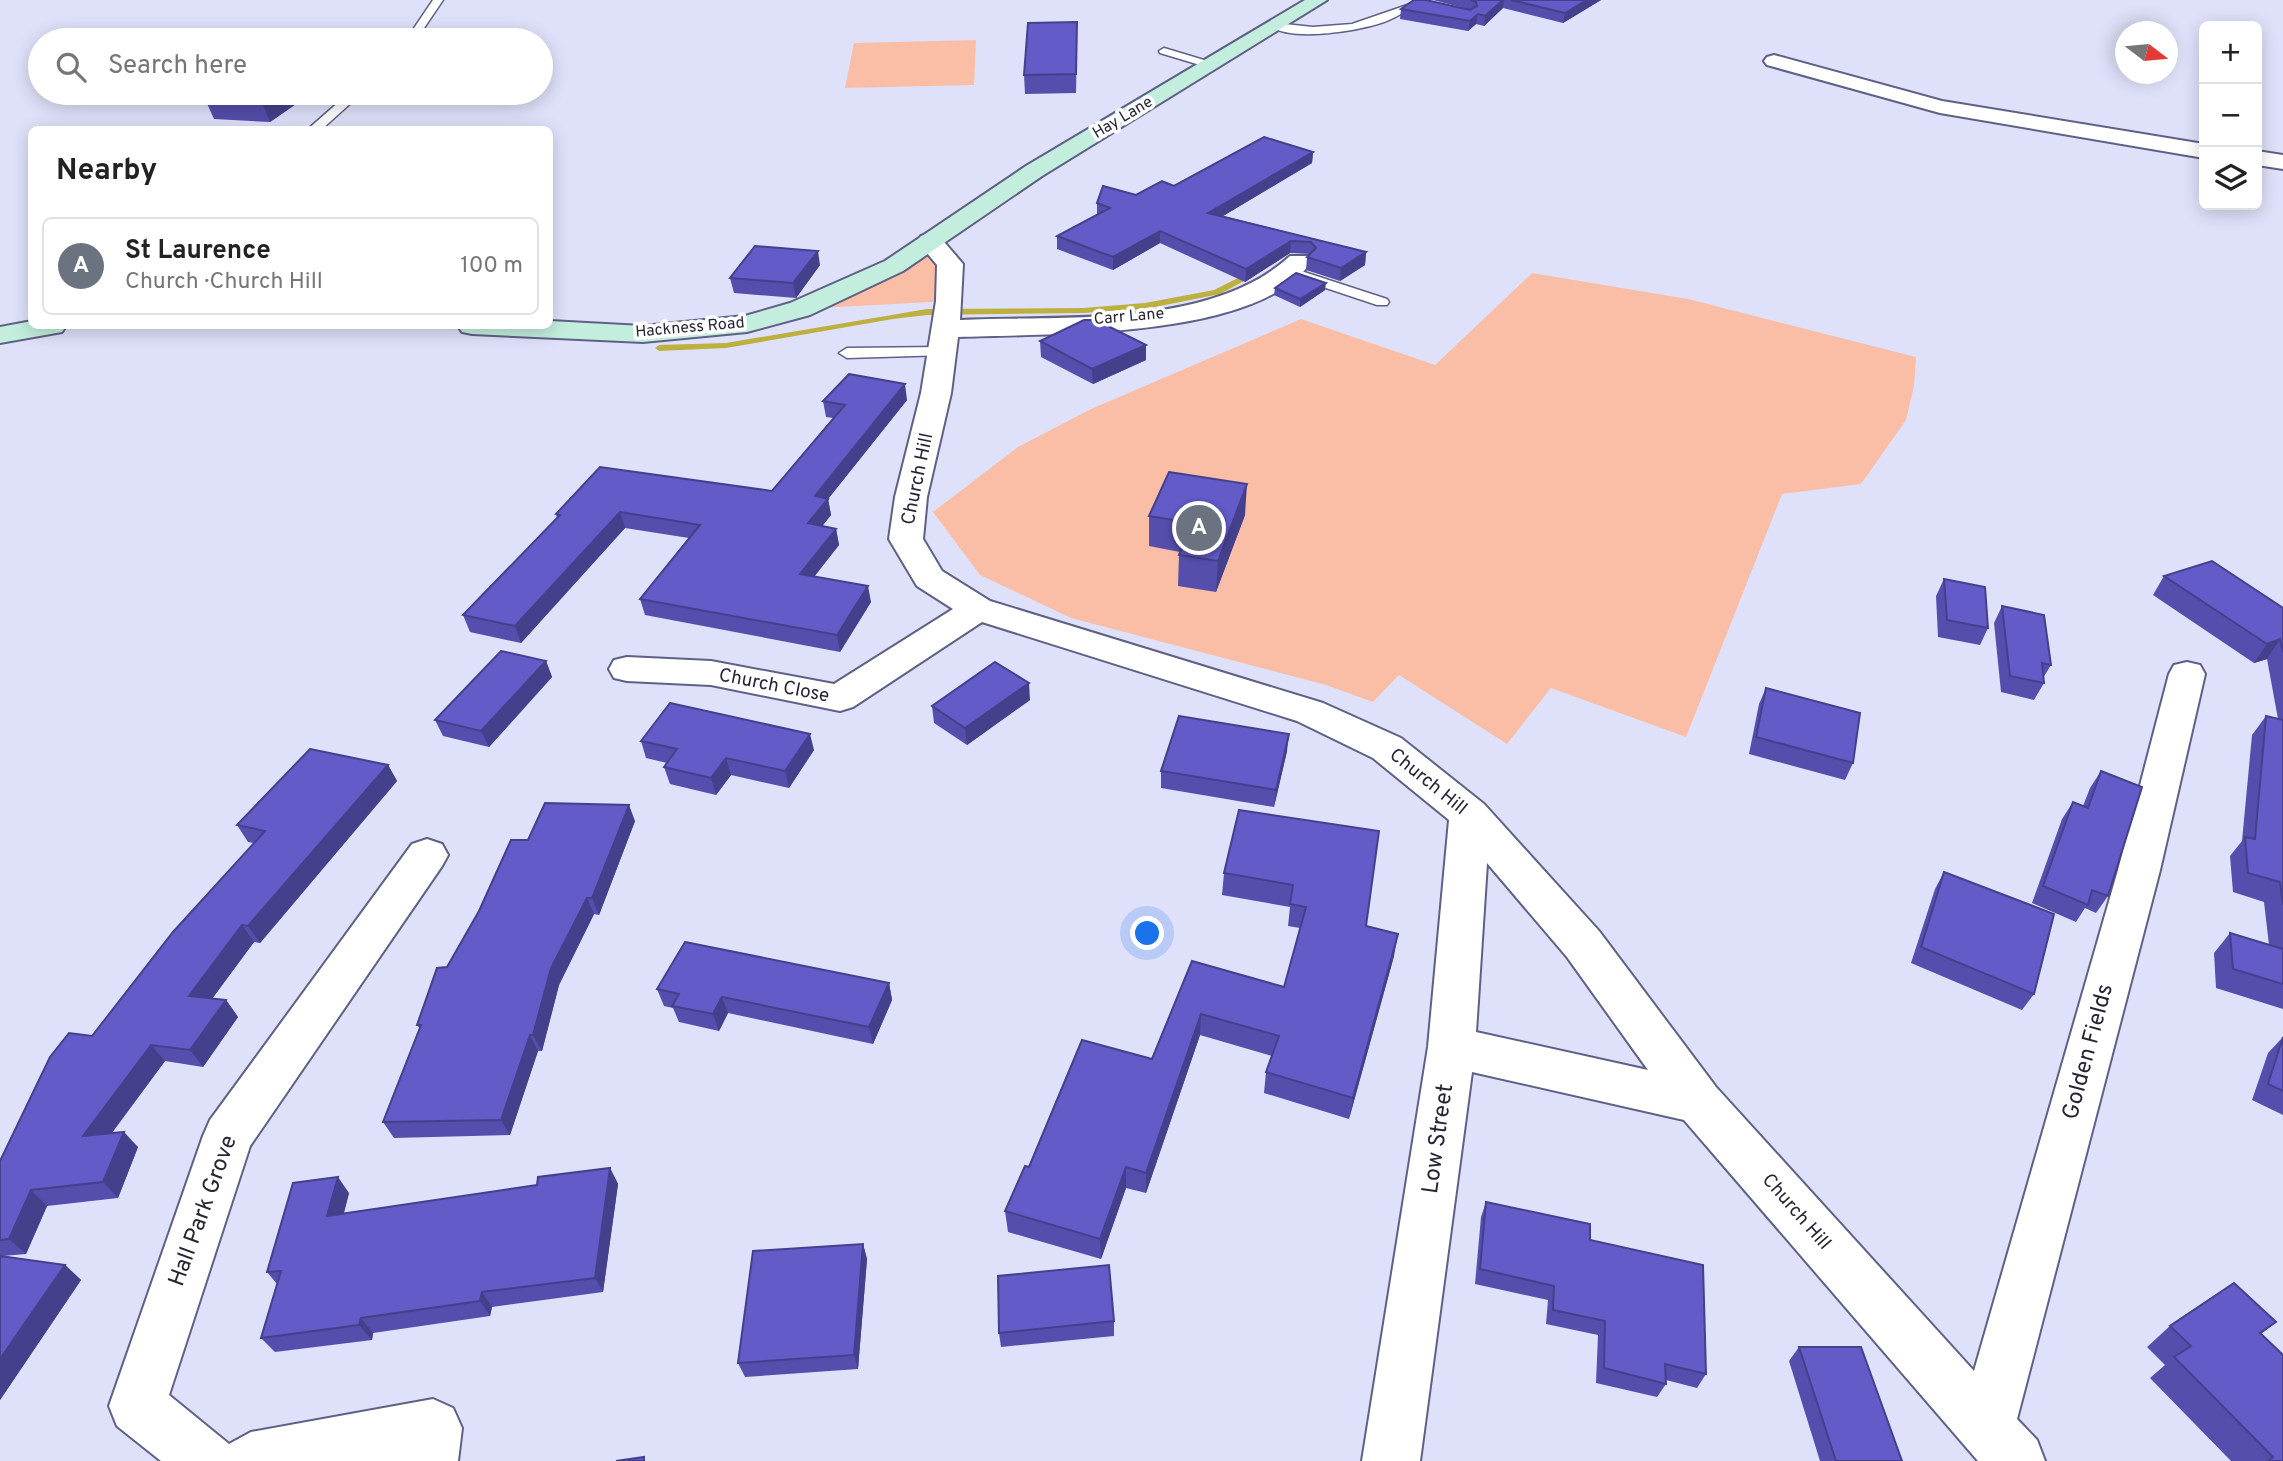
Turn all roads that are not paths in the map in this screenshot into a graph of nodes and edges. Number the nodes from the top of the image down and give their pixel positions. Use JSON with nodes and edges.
{"nodes":[{"id":1,"x":438,"y":0,"type":"edge"},
{"id":2,"x":1318,"y":0,"type":"edge"},
{"id":3,"x":1423,"y":1,"type":"edge"},
{"id":4,"x":1444,"y":9,"type":"edge"},
{"id":5,"x":1275,"y":26,"type":"junction"},
{"id":6,"x":419,"y":28,"type":"edge"},
{"id":7,"x":1164,"y":51,"type":"dead end"},
{"id":8,"x":1774,"y":61,"type":"dead end"},
{"id":9,"x":1210,"y":65,"type":"junction"},
{"id":10,"x":342,"y":105,"type":"edge"},
{"id":11,"x":318,"y":126,"type":"edge"},
{"id":12,"x":2199,"y":149,"type":"edge"},
{"id":13,"x":2262,"y":159,"type":"edge"},
{"id":14,"x":2283,"y":162,"type":"edge"},
{"id":15,"x":930,"y":241,"type":"junction"},
{"id":16,"x":1294,"y":266,"type":"joint"},
{"id":17,"x":1382,"y":302,"type":"dead end"},
{"id":18,"x":946,"y":325,"type":"junction"},
{"id":19,"x":35,"y":329,"type":"edge"},
{"id":20,"x":536,"y":329,"type":"edge"},
{"id":21,"x":0,"y":335,"type":"edge"},
{"id":22,"x":847,"y":353,"type":"dead end"},
{"id":23,"x":978,"y":609,"type":"junction"},
{"id":24,"x":628,"y":669,"type":"dead end"},
{"id":25,"x":2187,"y":674,"type":"dead end"},
{"id":26,"x":1470,"y":815,"type":"junction"},
{"id":27,"x":427,"y":855,"type":"dead end"},
{"id":28,"x":1452,"y":1047,"type":"junction"},
{"id":29,"x":1699,"y":1102,"type":"junction"},
{"id":30,"x":2001,"y":1445,"type":"edge"},
{"id":31,"x":207,"y":1461,"type":"edge"},
{"id":32,"x":251,"y":1461,"type":"edge"},
{"id":33,"x":429,"y":1461,"type":"edge"},
{"id":34,"x":1391,"y":1461,"type":"edge"}],
"edges":[{"from":1,"to":6,"type":"lane"},
{"from":2,"to":5,"type":"street","name":"Hay Lane"},
{"from":3,"to":4,"type":"lane"},
{"from":3,"to":5,"type":"lane"},
{"from":5,"to":9,"type":"street","name":"Hay Lane"},
{"from":7,"to":9,"type":"lane"},
{"from":8,"to":12,"type":"street"},
{"from":9,"to":15,"type":"street","name":"Hay Lane"},
{"from":10,"to":11,"type":"lane"},
{"from":13,"to":14,"type":"street"},
{"from":15,"to":18,"type":"street","name":"Church Hill"},
{"from":15,"to":20,"type":"street","name":"Hackness Road"},
{"from":16,"to":17,"type":"lane"},
{"from":16,"to":18,"type":"street","name":"Carr Lane"},
{"from":18,"to":22,"type":"lane"},
{"from":18,"to":23,"type":"street","name":"Church Hill"},
{"from":19,"to":21,"type":"street"},
{"from":23,"to":24,"type":"street","name":"Church Close"},
{"from":23,"to":26,"type":"street","name":"Church Hill"},
{"from":25,"to":30,"type":"street","name":"Golden Fields"},
{"from":26,"to":28,"type":"street","name":"Low Street"},
{"from":26,"to":29,"type":"street","name":"Church Hill"},
{"from":27,"to":31,"type":"street","name":"Hall Park Grove"},
{"from":28,"to":29,"type":"street"},
{"from":28,"to":34,"type":"street","name":"Low Street"},
{"from":29,"to":30,"type":"street","name":"Church Hill"},
{"from":32,"to":33,"type":"street"}]}
